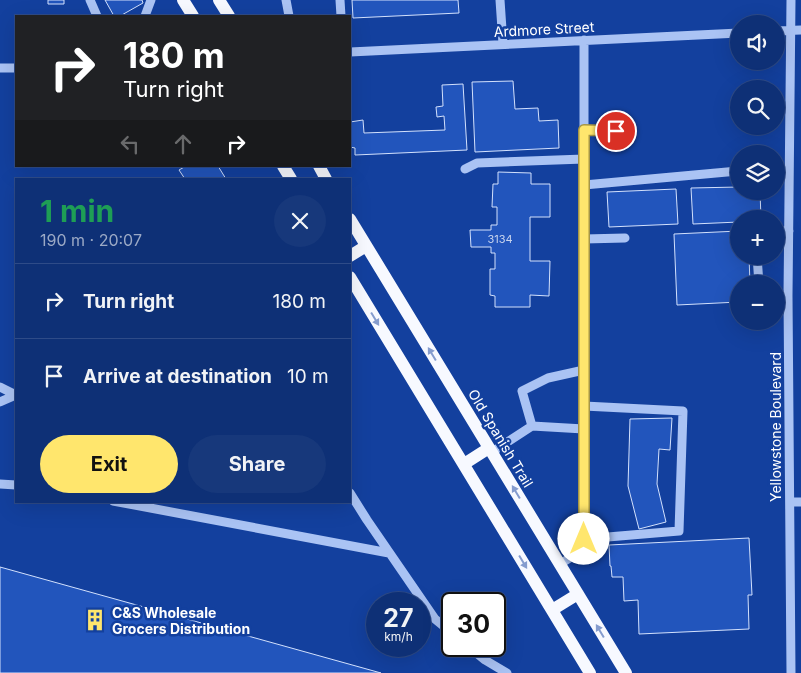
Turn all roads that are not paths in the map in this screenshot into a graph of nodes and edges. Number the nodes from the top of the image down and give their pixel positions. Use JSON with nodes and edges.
{"nodes":[{"id":1,"x":90,"y":0,"type":"edge"},
{"id":2,"x":151,"y":0,"type":"edge"},
{"id":3,"x":183,"y":0,"type":"edge"},
{"id":4,"x":219,"y":0,"type":"edge"},
{"id":5,"x":286,"y":0,"type":"edge"},
{"id":6,"x":340,"y":0,"type":"edge"},
{"id":7,"x":500,"y":0,"type":"edge"},
{"id":8,"x":791,"y":0,"type":"edge"},
{"id":9,"x":97,"y":15,"type":"edge"},
{"id":10,"x":145,"y":15,"type":"edge"},
{"id":11,"x":192,"y":15,"type":"edge"},
{"id":12,"x":228,"y":15,"type":"edge"},
{"id":13,"x":289,"y":15,"type":"edge"},
{"id":14,"x":341,"y":15,"type":"edge"},
{"id":15,"x":785,"y":30,"type":"edge"},
{"id":16,"x":790,"y":30,"type":"junction"},
{"id":17,"x":801,"y":30,"type":"edge"},
{"id":18,"x":730,"y":33,"type":"edge"},
{"id":19,"x":584,"y":40,"type":"junction"},
{"id":20,"x":502,"y":44,"type":"junction"},
{"id":21,"x":351,"y":52,"type":"edge"},
{"id":22,"x":0,"y":68,"type":"edge"},
{"id":23,"x":15,"y":68,"type":"edge"},
{"id":24,"x":584,"y":130,"type":"junction"},
{"id":25,"x":616,"y":131,"type":"dead end"},
{"id":26,"x":584,"y":159,"type":"junction"},
{"id":27,"x":466,"y":169,"type":"dead end"},
{"id":28,"x":730,"y":172,"type":"edge"},
{"id":29,"x":584,"y":185,"type":"junction"},
{"id":30,"x":351,"y":221,"type":"edge"},
{"id":31,"x":785,"y":231,"type":"edge"},
{"id":32,"x":789,"y":231,"type":"junction"},
{"id":33,"x":625,"y":238,"type":"dead end"},
{"id":34,"x":584,"y":240,"type":"junction"},
{"id":35,"x":366,"y":246,"type":"junction"},
{"id":36,"x":351,"y":255,"type":"edge"},
{"id":37,"x":351,"y":279,"type":"edge"},
{"id":38,"x":785,"y":296,"type":"edge"},
{"id":39,"x":788,"y":296,"type":"junction"},
{"id":40,"x":584,"y":370,"type":"junction"},
{"id":41,"x":0,"y":387,"type":"edge"},
{"id":42,"x":15,"y":394,"type":"edge"},
{"id":43,"x":15,"y":395,"type":"edge"},
{"id":44,"x":0,"y":402,"type":"edge"},
{"id":45,"x":584,"y":406,"type":"junction"},
{"id":46,"x":532,"y":426,"type":"junction"},
{"id":47,"x":584,"y":429,"type":"junction"},
{"id":48,"x":491,"y":450,"type":"junction"},
{"id":49,"x":464,"y":464,"type":"junction"},
{"id":50,"x":0,"y":484,"type":"edge"},
{"id":51,"x":15,"y":485,"type":"edge"},
{"id":52,"x":351,"y":494,"type":"edge"},
{"id":53,"x":790,"y":502,"type":"junction"},
{"id":54,"x":801,"y":502,"type":"edge"},
{"id":55,"x":124,"y":503,"type":"edge"},
{"id":56,"x":584,"y":539,"type":"junction"},
{"id":57,"x":390,"y":553,"type":"junction"},
{"id":58,"x":560,"y":564,"type":"junction"},
{"id":59,"x":578,"y":594,"type":"junction"},
{"id":60,"x":552,"y":610,"type":"junction"},
{"id":61,"x":441,"y":624,"type":"edge"},
{"id":62,"x":481,"y":657,"type":"edge"},
{"id":63,"x":507,"y":673,"type":"edge"},
{"id":64,"x":590,"y":673,"type":"edge"},
{"id":65,"x":626,"y":673,"type":"edge"},
{"id":66,"x":791,"y":673,"type":"edge"}],
"edges":[{"from":1,"to":9,"type":"street"},
{"from":2,"to":10,"type":"street"},
{"from":3,"to":11,"type":"main road"},
{"from":4,"to":12,"type":"main road"},
{"from":5,"to":13,"type":"street"},
{"from":6,"to":14,"type":"street"},
{"from":7,"to":20,"type":"street"},
{"from":8,"to":16,"type":"street","name":"Yellowstone Boulevard"},
{"from":15,"to":16,"type":"street"},
{"from":16,"to":17,"type":"street"},
{"from":16,"to":32,"type":"street","name":"Yellowstone Boulevard"},
{"from":18,"to":19,"type":"street","name":"Ardmore Street"},
{"from":19,"to":20,"type":"street","name":"Ardmore Street"},
{"from":19,"to":24,"type":"street"},
{"from":20,"to":21,"type":"street","name":"Ardmore Street"},
{"from":22,"to":23,"type":"street"},
{"from":24,"to":25,"type":"street"},
{"from":24,"to":26,"type":"street"},
{"from":26,"to":27,"type":"street"},
{"from":26,"to":29,"type":"street"},
{"from":28,"to":29,"type":"street"},
{"from":29,"to":34,"type":"street"},
{"from":30,"to":35,"type":"main road","name":"Old Spanish Trail"},
{"from":31,"to":32,"type":"street"},
{"from":32,"to":39,"type":"street","name":"Yellowstone Boulevard"},
{"from":33,"to":34,"type":"street"},
{"from":34,"to":40,"type":"street"},
{"from":35,"to":36,"type":"main road"},
{"from":48,"to":35,"type":"main road","name":"Old Spanish Trail","one_way":true},
{"from":37,"to":49,"type":"main road","one_way":true},
{"from":38,"to":39,"type":"street"},
{"from":39,"to":53,"type":"street","name":"Yellowstone Boulevard"},
{"from":40,"to":45,"type":"street"},
{"from":40,"to":46,"type":"street"},
{"from":41,"to":42,"type":"street"},
{"from":43,"to":44,"type":"street"},
{"from":45,"to":47,"type":"street"},
{"from":45,"to":56,"type":"street"},
{"from":46,"to":47,"type":"street"},
{"from":46,"to":48,"type":"street"},
{"from":47,"to":56,"type":"street"},
{"from":48,"to":49,"type":"main road"},
{"from":58,"to":48,"type":"main road","name":"Old Spanish Trail","one_way":true},
{"from":49,"to":60,"type":"main road","one_way":true},
{"from":50,"to":51,"type":"street"},
{"from":52,"to":57,"type":"street"},
{"from":53,"to":54,"type":"street"},
{"from":53,"to":66,"type":"street","name":"Yellowstone Boulevard"},
{"from":55,"to":57,"type":"street"},
{"from":56,"to":58,"type":"street"},
{"from":57,"to":61,"type":"street"},
{"from":58,"to":59,"type":"main road","name":"Old Spanish Trail"},
{"from":59,"to":60,"type":"main road"},
{"from":65,"to":59,"type":"main road","name":"Old Spanish Trail","one_way":true},
{"from":60,"to":64,"type":"main road"},
{"from":62,"to":63,"type":"street"}]}
